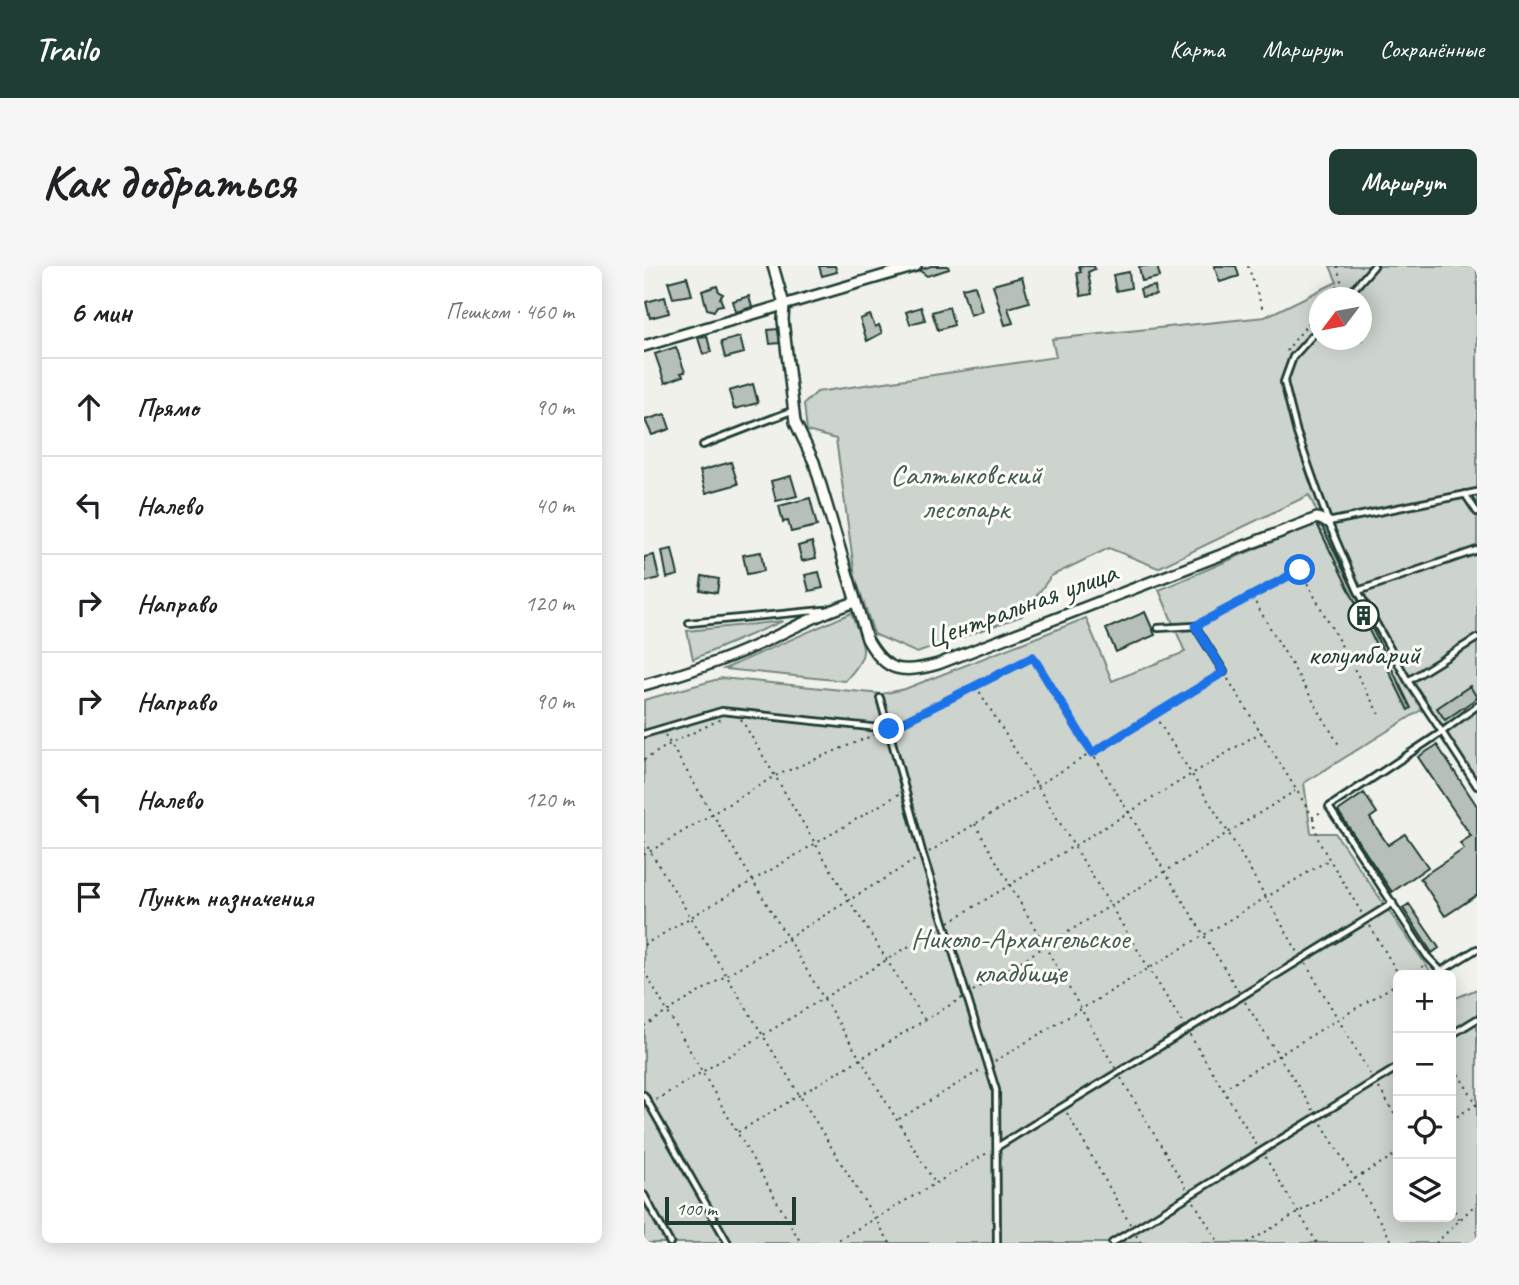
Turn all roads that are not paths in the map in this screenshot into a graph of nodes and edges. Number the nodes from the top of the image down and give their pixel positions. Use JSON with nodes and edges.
{"nodes":[{"id":1,"x":773,"y":266,"type":"edge"},
{"id":2,"x":916,"y":266,"type":"edge"},
{"id":3,"x":1374,"y":266,"type":"edge"},
{"id":4,"x":1356,"y":287,"type":"edge"},
{"id":5,"x":784,"y":304,"type":"junction"},
{"id":6,"x":1309,"y":339,"type":"edge"},
{"id":7,"x":644,"y":346,"type":"edge"},
{"id":8,"x":794,"y":410,"type":"junction"},
{"id":9,"x":703,"y":445,"type":"dead end"},
{"id":10,"x":1477,"y":492,"type":"edge"},
{"id":11,"x":1465,"y":494,"type":"junction"},
{"id":12,"x":1477,"y":512,"type":"edge"},
{"id":13,"x":1328,"y":522,"type":"junction"},
{"id":14,"x":1477,"y":550,"type":"edge"},
{"id":15,"x":1358,"y":592,"type":"junction"},
{"id":16,"x":856,"y":602,"type":"junction"},
{"id":17,"x":829,"y":610,"type":"junction"},
{"id":18,"x":689,"y":623,"type":"dead end"},
{"id":19,"x":1157,"y":628,"type":"dead end"},
{"id":20,"x":1477,"y":638,"type":"edge"},
{"id":21,"x":1224,"y":672,"type":"road end"},
{"id":22,"x":1408,"y":681,"type":"junction"},
{"id":23,"x":644,"y":685,"type":"edge"},
{"id":24,"x":880,"y":698,"type":"dead end"},
{"id":25,"x":1477,"y":706,"type":"edge"},
{"id":26,"x":889,"y":729,"type":"junction"},
{"id":27,"x":1441,"y":732,"type":"junction"},
{"id":28,"x":644,"y":734,"type":"edge"},
{"id":29,"x":1477,"y":786,"type":"edge"},
{"id":30,"x":1393,"y":903,"type":"junction"},
{"id":31,"x":1477,"y":949,"type":"edge"},
{"id":32,"x":1477,"y":1019,"type":"edge"},
{"id":33,"x":1454,"y":1033,"type":"edge"},
{"id":34,"x":1393,"y":1070,"type":"edge"},
{"id":35,"x":644,"y":1095,"type":"edge"},
{"id":36,"x":996,"y":1148,"type":"junction"},
{"id":37,"x":644,"y":1195,"type":"edge"},
{"id":38,"x":670,"y":1243,"type":"edge"},
{"id":39,"x":729,"y":1243,"type":"edge"},
{"id":40,"x":997,"y":1243,"type":"edge"},
{"id":41,"x":1112,"y":1243,"type":"edge"}],
"edges":[{"from":1,"to":5,"type":"street","name":"Центральная улица"},
{"from":2,"to":5,"type":"street"},
{"from":3,"to":4,"type":"lane"},
{"from":5,"to":7,"type":"street"},
{"from":5,"to":8,"type":"street","name":"Центральная улица"},
{"from":6,"to":13,"type":"lane"},
{"from":8,"to":9,"type":"lane"},
{"from":8,"to":16,"type":"street","name":"Центральная улица"},
{"from":10,"to":11,"type":"lane"},
{"from":11,"to":12,"type":"lane"},
{"from":11,"to":13,"type":"lane"},
{"from":13,"to":15,"type":"lane"},
{"from":13,"to":16,"type":"street","name":"Центральная улица"},
{"from":14,"to":15,"type":"lane"},
{"from":15,"to":22,"type":"lane"},
{"from":16,"to":17,"type":"street"},
{"from":17,"to":18,"type":"lane"},
{"from":17,"to":23,"type":"street"},
{"from":19,"to":21,"type":"lane"},
{"from":20,"to":22,"type":"lane"},
{"from":22,"to":27,"type":"lane"},
{"from":24,"to":26,"type":"lane"},
{"from":25,"to":27,"type":"lane"},
{"from":26,"to":28,"type":"lane"},
{"from":26,"to":36,"type":"lane"},
{"from":27,"to":29,"type":"lane"},
{"from":27,"to":30,"type":"lane"},
{"from":30,"to":31,"type":"lane"},
{"from":30,"to":36,"type":"lane"},
{"from":32,"to":33,"type":"lane"},
{"from":34,"to":41,"type":"lane"},
{"from":35,"to":39,"type":"lane"},
{"from":36,"to":40,"type":"lane"},
{"from":37,"to":38,"type":"lane"}]}
